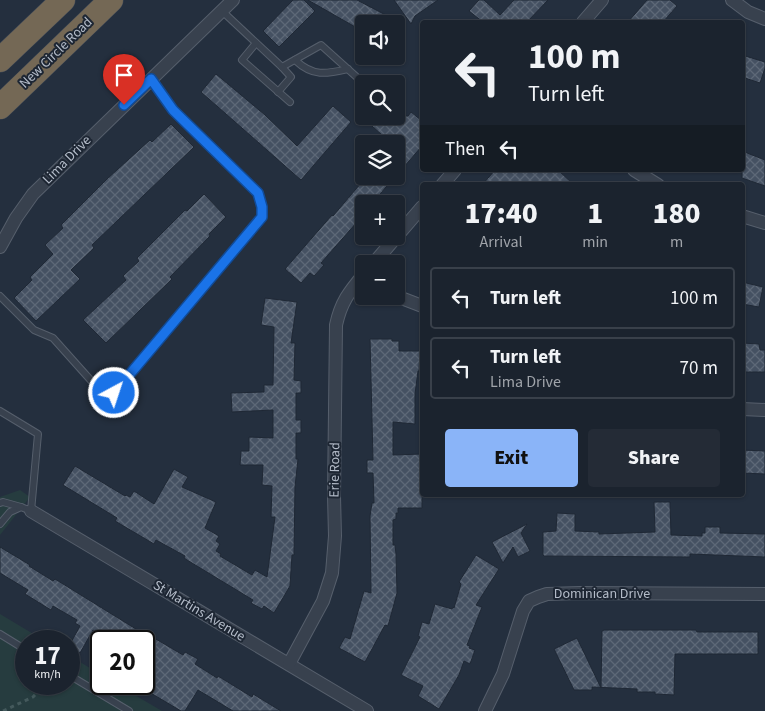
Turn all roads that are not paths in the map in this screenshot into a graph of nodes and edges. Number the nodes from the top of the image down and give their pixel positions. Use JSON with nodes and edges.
{"nodes":[{"id":1,"x":63,"y":0,"type":"edge"},
{"id":2,"x":111,"y":0,"type":"edge"},
{"id":3,"x":233,"y":0,"type":"edge"},
{"id":4,"x":602,"y":0,"type":"edge"},
{"id":5,"x":732,"y":0,"type":"edge"},
{"id":6,"x":222,"y":11,"type":"junction"},
{"id":7,"x":765,"y":19,"type":"edge"},
{"id":8,"x":585,"y":20,"type":"edge"},
{"id":9,"x":256,"y":43,"type":"junction"},
{"id":10,"x":0,"y":60,"type":"edge"},
{"id":11,"x":295,"y":60,"type":"junction"},
{"id":12,"x":282,"y":68,"type":"junction"},
{"id":13,"x":348,"y":69,"type":"junction"},
{"id":14,"x":355,"y":75,"type":"edge"},
{"id":15,"x":151,"y":79,"type":"junction"},
{"id":16,"x":278,"y":92,"type":"junction"},
{"id":17,"x":290,"y":102,"type":"dead end"},
{"id":18,"x":0,"y":107,"type":"edge"},
{"id":19,"x":453,"y":172,"type":"edge"},
{"id":20,"x":637,"y":172,"type":"edge"},
{"id":21,"x":445,"y":182,"type":"edge"},
{"id":22,"x":653,"y":182,"type":"edge"},
{"id":23,"x":420,"y":209,"type":"edge"},
{"id":24,"x":745,"y":217,"type":"edge"},
{"id":25,"x":765,"y":223,"type":"edge"},
{"id":26,"x":0,"y":247,"type":"edge"},
{"id":27,"x":381,"y":255,"type":"edge"},
{"id":28,"x":355,"y":287,"type":"edge"},
{"id":29,"x":0,"y":296,"type":"edge"},
{"id":30,"x":405,"y":299,"type":"edge"},
{"id":31,"x":420,"y":305,"type":"edge"},
{"id":32,"x":745,"y":409,"type":"edge"},
{"id":33,"x":765,"y":410,"type":"edge"},
{"id":34,"x":0,"y":411,"type":"edge"},
{"id":35,"x":0,"y":503,"type":"edge"},
{"id":36,"x":26,"y":509,"type":"junction"},
{"id":37,"x":0,"y":524,"type":"edge"},
{"id":38,"x":765,"y":594,"type":"edge"},
{"id":39,"x":0,"y":634,"type":"edge"},
{"id":40,"x":15,"y":643,"type":"edge"},
{"id":41,"x":289,"y":664,"type":"junction"},
{"id":42,"x":80,"y":681,"type":"edge"},
{"id":43,"x":130,"y":711,"type":"edge"},
{"id":44,"x":367,"y":711,"type":"edge"},
{"id":45,"x":485,"y":711,"type":"edge"}],
"edges":[{"from":1,"to":10,"type":"highway"},
{"from":2,"to":18,"type":"highway","name":"New Circle Road"},
{"from":3,"to":6,"type":"street","name":"Lima Drive"},
{"from":4,"to":8,"type":"street"},
{"from":5,"to":7,"type":"street"},
{"from":6,"to":9,"type":"lane"},
{"from":6,"to":15,"type":"street","name":"Lima Drive"},
{"from":9,"to":12,"type":"lane"},
{"from":9,"to":16,"type":"lane"},
{"from":11,"to":12,"type":"lane"},
{"from":11,"to":13,"type":"lane"},
{"from":11,"to":13,"type":"lane"},
{"from":12,"to":16,"type":"lane"},
{"from":13,"to":14,"type":"lane"},
{"from":15,"to":26,"type":"street","name":"Lima Drive"},
{"from":15,"to":29,"type":"lane"},
{"from":16,"to":17,"type":"lane"},
{"from":19,"to":21,"type":"street"},
{"from":20,"to":22,"type":"street"},
{"from":23,"to":27,"type":"street"},
{"from":24,"to":25,"type":"street"},
{"from":28,"to":41,"type":"street","name":"Erie Road"},
{"from":30,"to":31,"type":"street"},
{"from":32,"to":33,"type":"street"},
{"from":34,"to":36,"type":"lane"},
{"from":35,"to":36,"type":"lane"},
{"from":36,"to":37,"type":"lane"},
{"from":36,"to":41,"type":"street","name":"St Martins Avenue"},
{"from":38,"to":45,"type":"street","name":"Dominican Drive"},
{"from":39,"to":40,"type":"lane"},
{"from":41,"to":44,"type":"street","name":"St Martins Avenue"},
{"from":42,"to":43,"type":"lane"}]}
